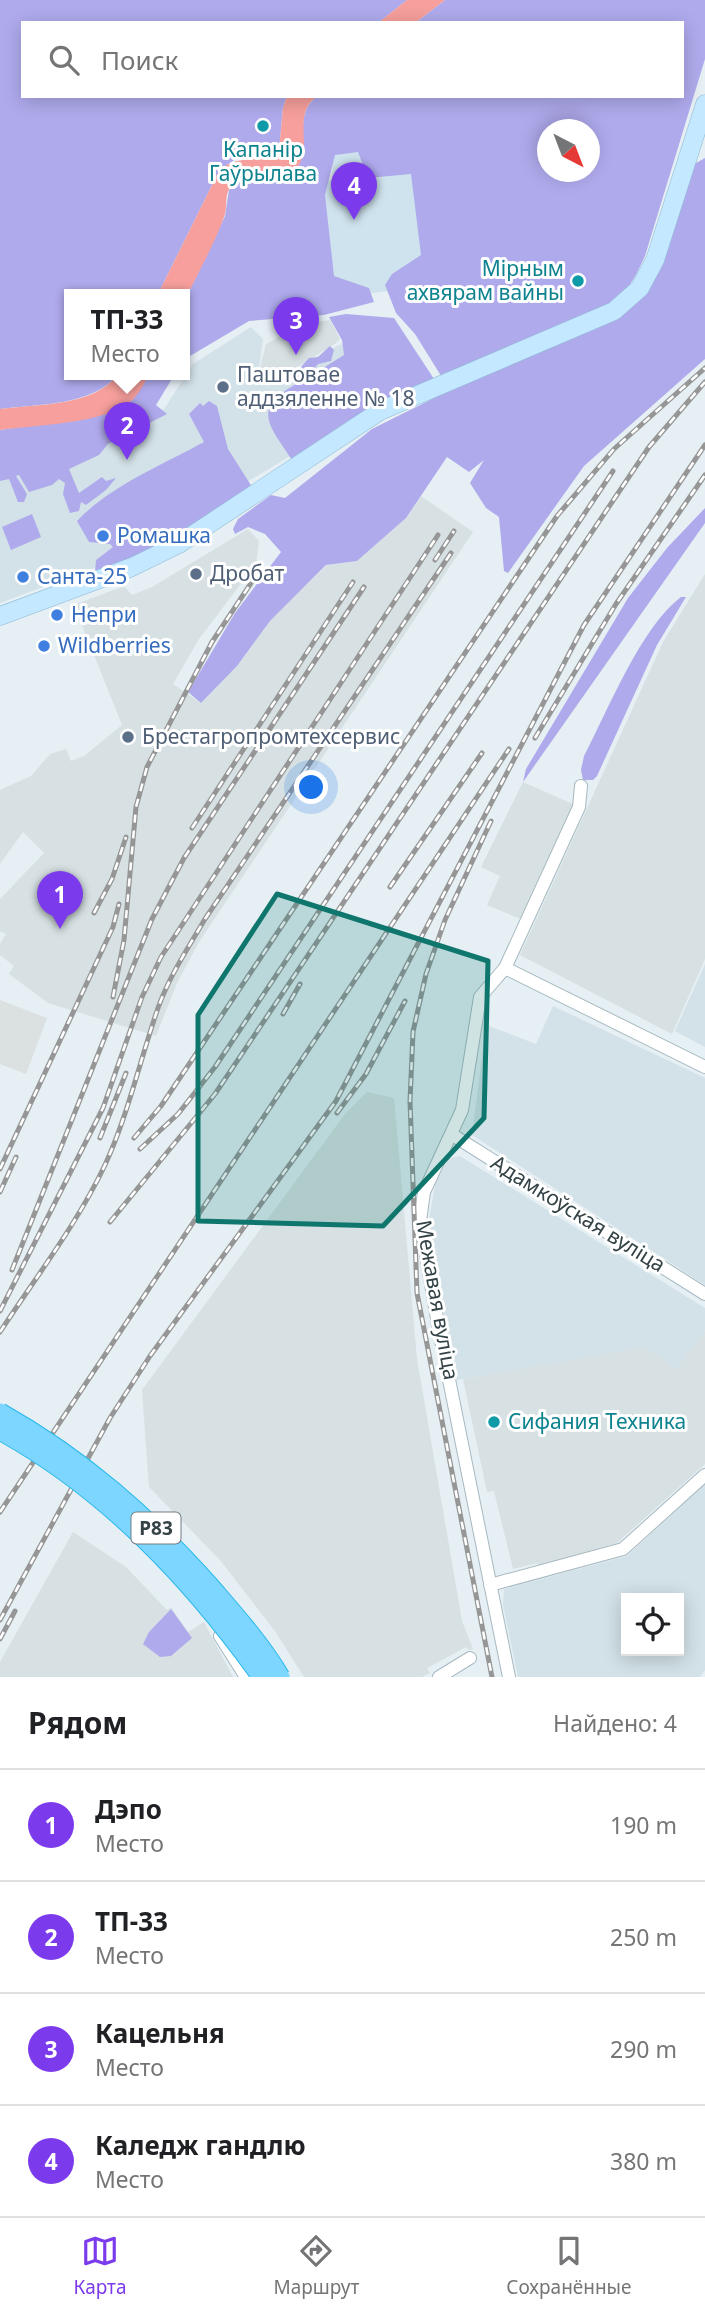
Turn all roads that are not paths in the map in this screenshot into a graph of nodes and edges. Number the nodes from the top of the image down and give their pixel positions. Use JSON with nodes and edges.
{"nodes":[{"id":1,"x":705,"y":104,"type":"edge"},
{"id":2,"x":0,"y":616,"type":"edge"},
{"id":3,"x":581,"y":786,"type":"dead end"},
{"id":4,"x":505,"y":968,"type":"junction"},
{"id":5,"x":705,"y":1068,"type":"edge"},
{"id":6,"x":451,"y":1135,"type":"junction"},
{"id":7,"x":705,"y":1294,"type":"edge"},
{"id":8,"x":0,"y":1413,"type":"edge"},
{"id":9,"x":0,"y":1430,"type":"edge"},
{"id":10,"x":705,"y":1475,"type":"edge"},
{"id":11,"x":159,"y":1542,"type":"dead end"},
{"id":12,"x":490,"y":1585,"type":"junction"},
{"id":13,"x":470,"y":1658,"type":"dead end"},
{"id":14,"x":246,"y":1677,"type":"edge"},
{"id":15,"x":262,"y":1677,"type":"edge"},
{"id":16,"x":280,"y":1677,"type":"edge"},
{"id":17,"x":439,"y":1677,"type":"edge"},
{"id":18,"x":509,"y":1677,"type":"edge"}],
"edges":[{"from":1,"to":2,"type":"main road"},
{"from":3,"to":4,"type":"street","name":"Межавая вуліца"},
{"from":4,"to":5,"type":"street"},
{"from":4,"to":6,"type":"street","name":"Межавая вуліца"},
{"from":6,"to":7,"type":"street","name":"Адамкоўская вуліца"},
{"from":6,"to":12,"type":"street","name":"Межавая вуліца"},
{"from":8,"to":16,"type":"highway","number":"Р83","bridge":true},
{"from":9,"to":15,"type":"highway","number":"Р83","bridge":true},
{"from":10,"to":12,"type":"street"},
{"from":11,"to":14,"type":"street"},
{"from":12,"to":18,"type":"street","name":"Межавая вуліца"},
{"from":13,"to":17,"type":"street"}]}
